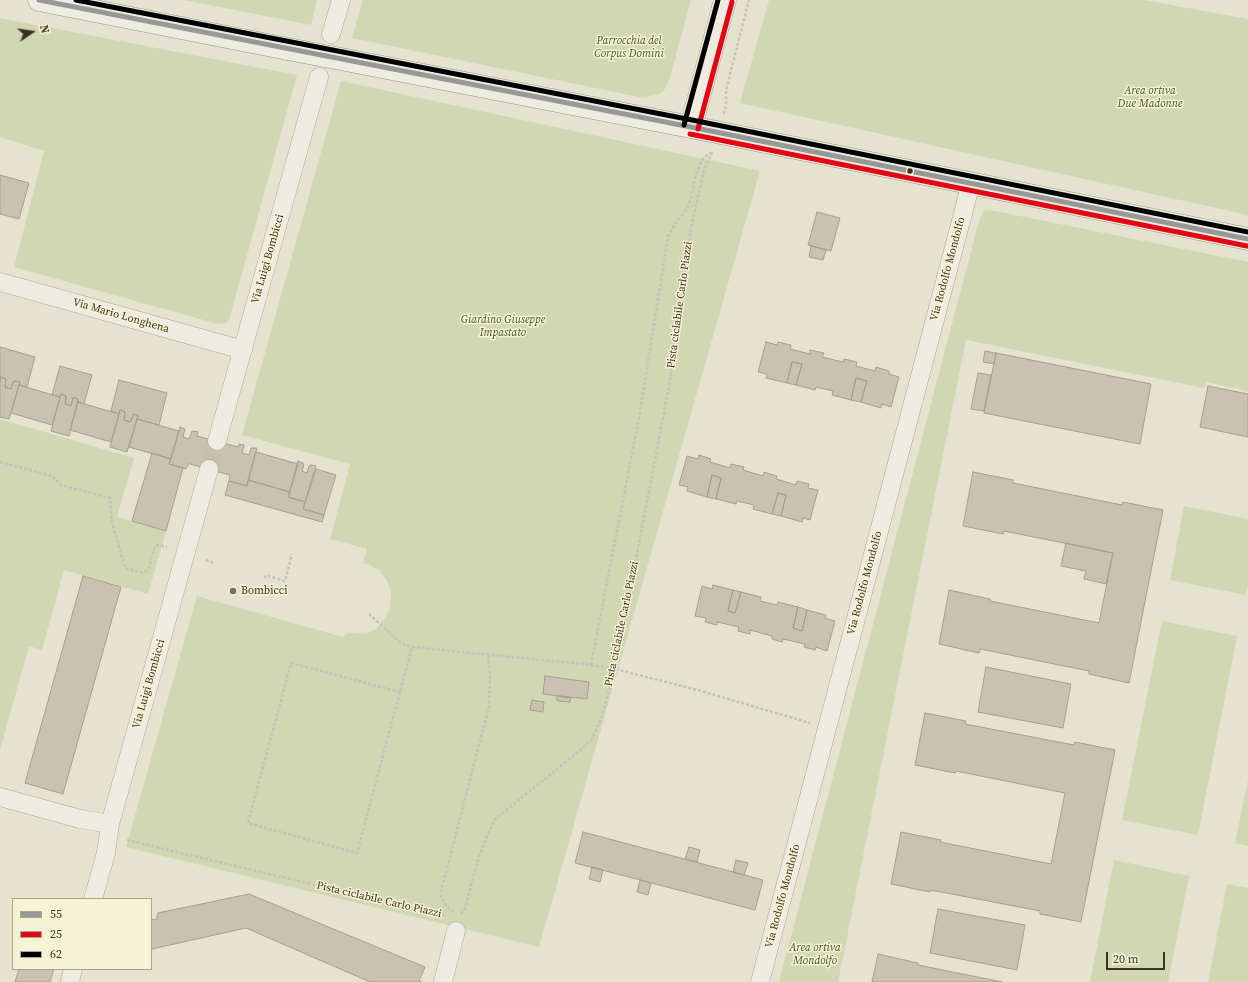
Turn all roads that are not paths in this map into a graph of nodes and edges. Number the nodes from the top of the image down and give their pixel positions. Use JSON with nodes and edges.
{"nodes":[{"id":1,"x":38,"y":0,"type":"edge"},
{"id":2,"x":341,"y":0,"type":"edge"},
{"id":3,"x":725,"y":0,"type":"edge"},
{"id":4,"x":331,"y":34,"type":"dead end"},
{"id":5,"x":319,"y":77,"type":"dead end"},
{"id":6,"x":691,"y":127,"type":"junction"},
{"id":7,"x":971,"y":183,"type":"junction"},
{"id":8,"x":1248,"y":239,"type":"edge"},
{"id":9,"x":0,"y":282,"type":"edge"},
{"id":10,"x":243,"y":350,"type":"junction"},
{"id":11,"x":217,"y":441,"type":"tunnel mouth"},
{"id":12,"x":209,"y":470,"type":"tunnel mouth"},
{"id":13,"x":0,"y":797,"type":"edge"},
{"id":14,"x":115,"y":831,"type":"junction"},
{"id":15,"x":93,"y":898,"type":"edge"},
{"id":16,"x":455,"y":921,"type":"road end"},
{"id":17,"x":73,"y":970,"type":"edge"},
{"id":18,"x":70,"y":982,"type":"edge"},
{"id":19,"x":443,"y":982,"type":"edge"},
{"id":20,"x":760,"y":982,"type":"edge"}],
"edges":[{"from":1,"to":6,"type":"main road","bridge":true},
{"from":2,"to":4,"type":"street"},
{"from":3,"to":6,"type":"main road"},
{"from":5,"to":10,"type":"street","name":"Via Luigi Bombicci"},
{"from":6,"to":7,"type":"main road"},
{"from":7,"to":8,"type":"main road"},
{"from":7,"to":20,"type":"street","name":"Via Rodolfo Mondolfo"},
{"from":9,"to":10,"type":"street","name":"Via Mario Longhena"},
{"from":10,"to":11,"type":"street","name":"Via Luigi Bombicci"},
{"from":12,"to":14,"type":"street","name":"Via Luigi Bombicci"},
{"from":13,"to":14,"type":"street"},
{"from":14,"to":15,"type":"street","name":"Via Luigi Bombicci"},
{"from":16,"to":19,"type":"street"},
{"from":17,"to":18,"type":"street"}]}
